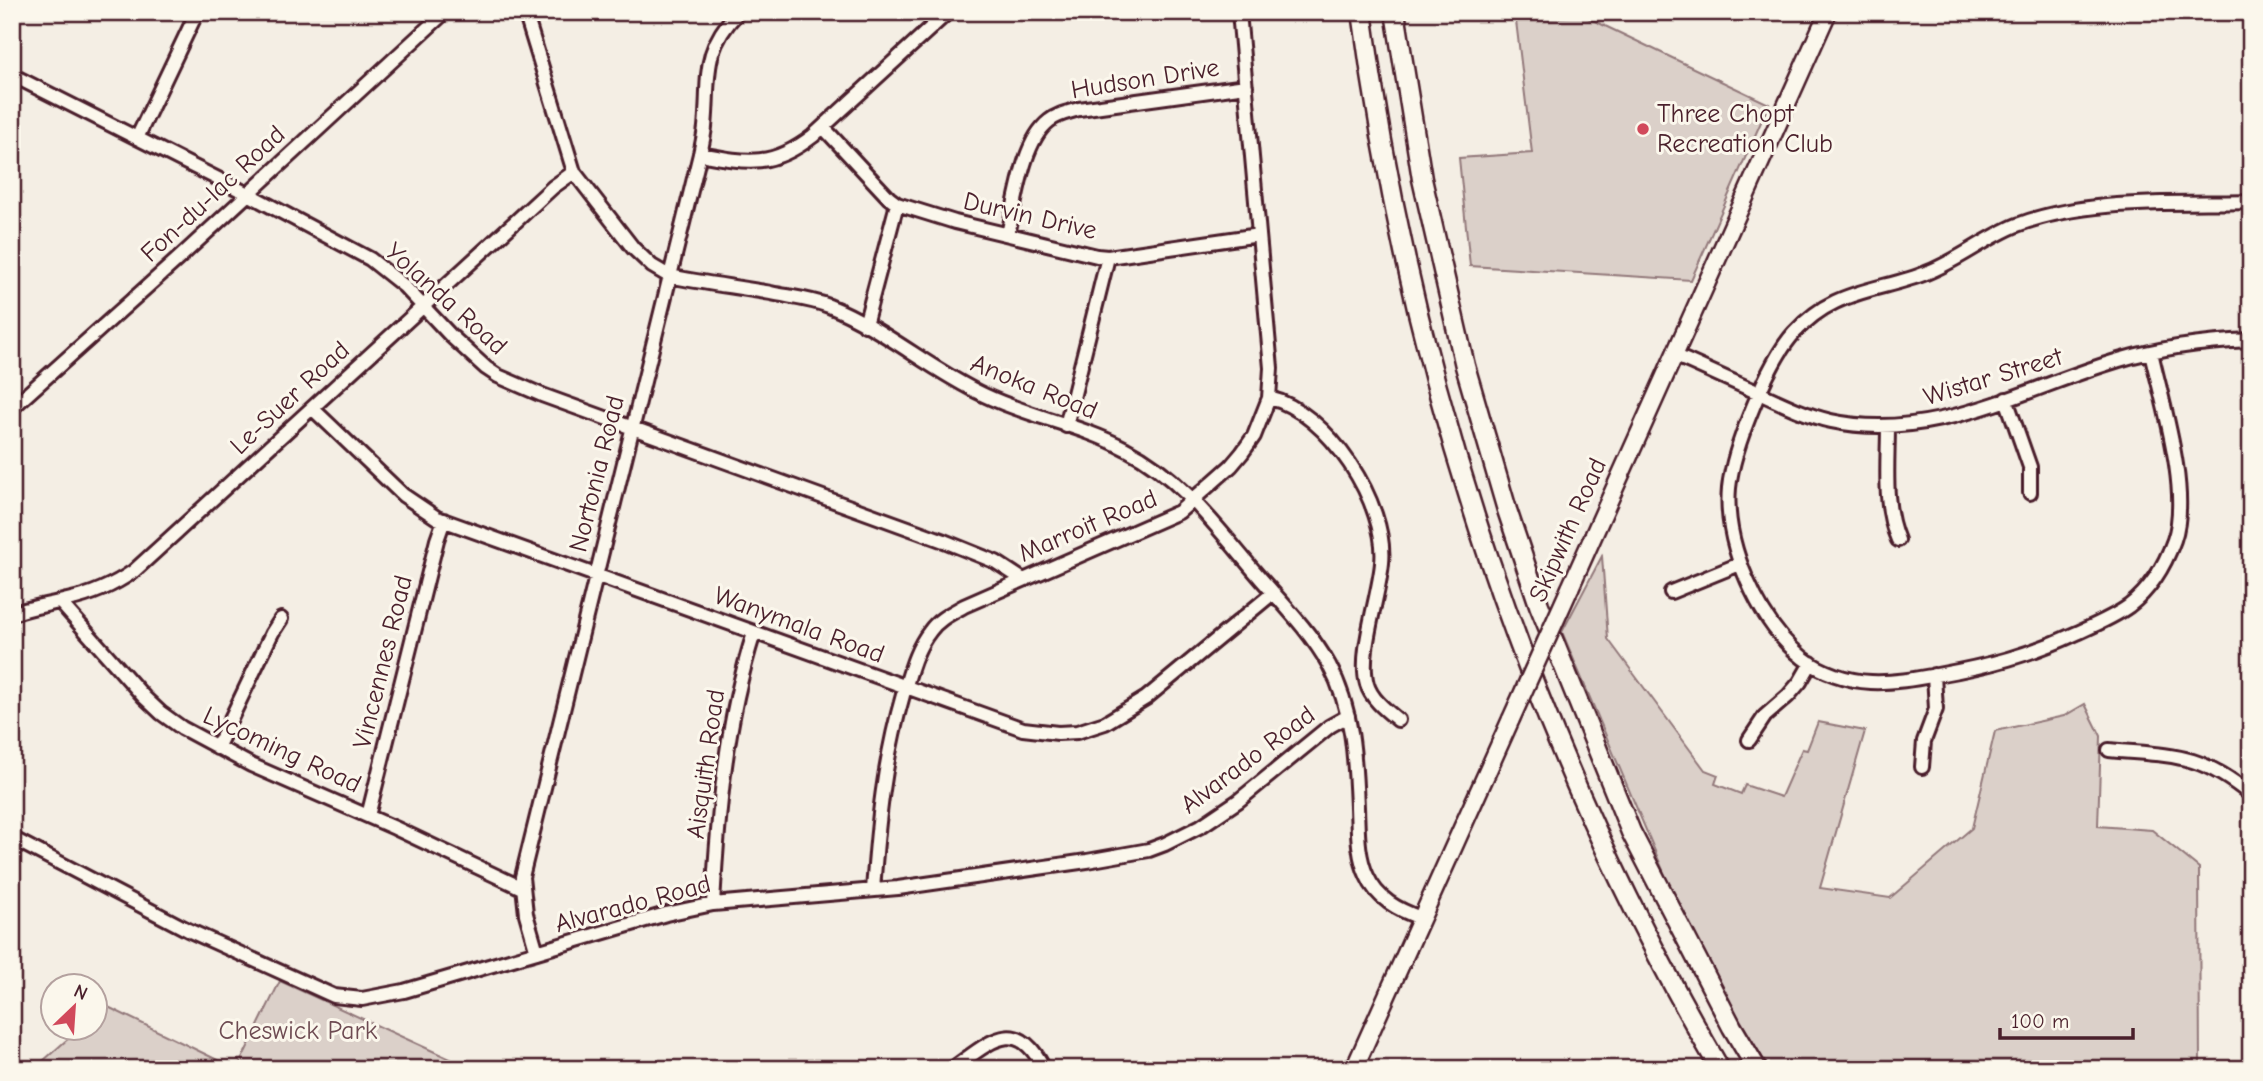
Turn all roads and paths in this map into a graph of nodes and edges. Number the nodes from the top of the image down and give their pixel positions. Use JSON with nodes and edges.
{"nodes":[{"id":1,"x":197,"y":12,"type":"edge"},
{"id":2,"x":445,"y":12,"type":"edge"},
{"id":3,"x":526,"y":12,"type":"edge"},
{"id":4,"x":738,"y":12,"type":"edge"},
{"id":5,"x":947,"y":12,"type":"edge"},
{"id":6,"x":1239,"y":12,"type":"edge"},
{"id":7,"x":1362,"y":12,"type":"edge"},
{"id":8,"x":1395,"y":12,"type":"edge"},
{"id":9,"x":1828,"y":12,"type":"edge"},
{"id":10,"x":12,"y":75,"type":"edge"},
{"id":11,"x":1246,"y":86,"type":"junction"},
{"id":12,"x":823,"y":127,"type":"junction"},
{"id":13,"x":137,"y":138,"type":"junction"},
{"id":14,"x":700,"y":155,"type":"junction"},
{"id":15,"x":574,"y":172,"type":"junction"},
{"id":16,"x":248,"y":194,"type":"junction"},
{"id":17,"x":2251,"y":202,"type":"edge"},
{"id":18,"x":897,"y":204,"type":"junction"},
{"id":19,"x":1008,"y":234,"type":"junction"},
{"id":20,"x":1259,"y":235,"type":"junction"},
{"id":21,"x":1108,"y":257,"type":"junction"},
{"id":22,"x":669,"y":276,"type":"junction"},
{"id":23,"x":423,"y":307,"type":"junction"},
{"id":24,"x":865,"y":325,"type":"junction"},
{"id":25,"x":2251,"y":340,"type":"edge"},
{"id":26,"x":2151,"y":352,"type":"junction"},
{"id":27,"x":1674,"y":355,"type":"junction"},
{"id":28,"x":1760,"y":394,"type":"junction"},
{"id":29,"x":1269,"y":398,"type":"junction"},
{"id":30,"x":2006,"y":399,"type":"junction"},
{"id":31,"x":12,"y":408,"type":"edge"},
{"id":32,"x":313,"y":409,"type":"junction"},
{"id":33,"x":1066,"y":426,"type":"junction"},
{"id":34,"x":1888,"y":426,"type":"junction"},
{"id":35,"x":632,"y":427,"type":"junction"},
{"id":36,"x":2030,"y":493,"type":"dead end"},
{"id":37,"x":1191,"y":500,"type":"junction"},
{"id":38,"x":444,"y":520,"type":"junction"},
{"id":39,"x":1898,"y":540,"type":"dead end"},
{"id":40,"x":1740,"y":564,"type":"junction"},
{"id":41,"x":596,"y":574,"type":"junction"},
{"id":42,"x":1022,"y":579,"type":"junction"},
{"id":43,"x":1671,"y":592,"type":"dead end"},
{"id":44,"x":1273,"y":593,"type":"junction"},
{"id":45,"x":60,"y":602,"type":"junction"},
{"id":46,"x":12,"y":614,"type":"edge"},
{"id":47,"x":281,"y":619,"type":"dead end"},
{"id":48,"x":754,"y":633,"type":"junction"},
{"id":49,"x":1811,"y":663,"type":"junction"},
{"id":50,"x":1934,"y":676,"type":"junction"},
{"id":51,"x":905,"y":688,"type":"junction"},
{"id":52,"x":1348,"y":716,"type":"junction"},
{"id":53,"x":1398,"y":720,"type":"dead end"},
{"id":54,"x":1749,"y":740,"type":"dead end"},
{"id":55,"x":217,"y":748,"type":"junction"},
{"id":56,"x":2109,"y":750,"type":"dead end"},
{"id":57,"x":1922,"y":767,"type":"dead end"},
{"id":58,"x":2250,"y":792,"type":"edge"},
{"id":59,"x":368,"y":816,"type":"junction"},
{"id":60,"x":12,"y":838,"type":"edge"},
{"id":61,"x":522,"y":888,"type":"junction"},
{"id":62,"x":873,"y":890,"type":"junction"},
{"id":63,"x":713,"y":904,"type":"junction"},
{"id":64,"x":1421,"y":918,"type":"junction"},
{"id":65,"x":537,"y":952,"type":"junction"},
{"id":66,"x":953,"y":1069,"type":"edge"},
{"id":67,"x":1044,"y":1069,"type":"edge"},
{"id":68,"x":1354,"y":1069,"type":"edge"},
{"id":69,"x":1720,"y":1069,"type":"edge"},
{"id":70,"x":1758,"y":1069,"type":"edge"}],
"edges":[{"from":1,"to":13,"type":"street"},
{"from":2,"to":16,"type":"street","name":"Fon-du-lac Road"},
{"from":3,"to":15,"type":"street","name":"Anoka Road"},
{"from":4,"to":14,"type":"street","name":"Nortonia Road"},
{"from":5,"to":12,"type":"street"},
{"from":6,"to":11,"type":"street","name":"Marroit Road"},
{"from":7,"to":69,"type":"highway"},
{"from":8,"to":70,"type":"highway"},
{"from":9,"to":27,"type":"main road","name":"Skipwith Road"},
{"from":10,"to":13,"type":"street","name":"Yolanda Road"},
{"from":11,"to":19,"type":"street","name":"Hudson Drive"},
{"from":11,"to":20,"type":"street","name":"Marroit Road"},
{"from":12,"to":14,"type":"street"},
{"from":12,"to":18,"type":"street","name":"Durvin Drive"},
{"from":13,"to":16,"type":"street","name":"Yolanda Road"},
{"from":14,"to":22,"type":"street","name":"Nortonia Road"},
{"from":15,"to":22,"type":"street","name":"Anoka Road"},
{"from":15,"to":23,"type":"street","name":"Le-Suer Road"},
{"from":16,"to":23,"type":"street","name":"Yolanda Road"},
{"from":16,"to":31,"type":"street","name":"Fon-du-lac Road"},
{"from":17,"to":28,"type":"street"},
{"from":18,"to":19,"type":"street","name":"Durvin Drive"},
{"from":18,"to":24,"type":"street"},
{"from":19,"to":21,"type":"street","name":"Durvin Drive"},
{"from":20,"to":21,"type":"street","name":"Durvin Drive"},
{"from":20,"to":29,"type":"street","name":"Marroit Road"},
{"from":21,"to":33,"type":"street"},
{"from":22,"to":24,"type":"street","name":"Anoka Road"},
{"from":22,"to":35,"type":"street","name":"Nortonia Road"},
{"from":23,"to":32,"type":"street","name":"Le-Suer Road"},
{"from":23,"to":35,"type":"street","name":"Yolanda Road"},
{"from":24,"to":33,"type":"street","name":"Anoka Road"},
{"from":25,"to":26,"type":"street","name":"Wistar Street"},
{"from":26,"to":30,"type":"street","name":"Wistar Street"},
{"from":26,"to":50,"type":"street"},
{"from":27,"to":28,"type":"street","name":"Wistar Street"},
{"from":27,"to":64,"type":"main road","name":"Skipwith Road","bridge":true},
{"from":28,"to":34,"type":"street","name":"Wistar Street"},
{"from":28,"to":40,"type":"street"},
{"from":29,"to":37,"type":"street","name":"Marroit Road"},
{"from":29,"to":53,"type":"street"},
{"from":30,"to":34,"type":"street","name":"Wistar Street"},
{"from":30,"to":36,"type":"street"},
{"from":32,"to":38,"type":"street","name":"Wanymala Road"},
{"from":32,"to":45,"type":"street","name":"Le-Suer Road"},
{"from":33,"to":37,"type":"street","name":"Anoka Road"},
{"from":34,"to":39,"type":"street"},
{"from":35,"to":41,"type":"street","name":"Nortonia Road"},
{"from":35,"to":42,"type":"street","name":"Yolanda Road"},
{"from":37,"to":42,"type":"street","name":"Marroit Road"},
{"from":37,"to":44,"type":"street","name":"Anoka Road"},
{"from":38,"to":41,"type":"street","name":"Wanymala Road"},
{"from":38,"to":59,"type":"street","name":"Vincennes Road"},
{"from":40,"to":43,"type":"street"},
{"from":40,"to":49,"type":"street"},
{"from":41,"to":48,"type":"street","name":"Wanymala Road"},
{"from":41,"to":61,"type":"street","name":"Nortonia Road"},
{"from":42,"to":51,"type":"street","name":"Marroit Road"},
{"from":44,"to":51,"type":"street","name":"Wanymala Road"},
{"from":44,"to":52,"type":"street","name":"Anoka Road"},
{"from":45,"to":46,"type":"street","name":"Le-Suer Road"},
{"from":45,"to":55,"type":"street","name":"Lycoming Road"},
{"from":47,"to":55,"type":"street"},
{"from":48,"to":51,"type":"street","name":"Wanymala Road"},
{"from":48,"to":63,"type":"street","name":"Aisquith Road"},
{"from":49,"to":50,"type":"street"},
{"from":49,"to":54,"type":"street"},
{"from":50,"to":57,"type":"street"},
{"from":51,"to":62,"type":"street","name":"Marroit Road"},
{"from":52,"to":62,"type":"street","name":"Alvarado Road"},
{"from":52,"to":64,"type":"street","name":"Anoka Road"},
{"from":55,"to":59,"type":"street","name":"Lycoming Road"},
{"from":56,"to":58,"type":"street"},
{"from":59,"to":61,"type":"street","name":"Lycoming Road"},
{"from":60,"to":65,"type":"street","name":"Alvarado Road"},
{"from":61,"to":65,"type":"street","name":"Nortonia Road"},
{"from":62,"to":63,"type":"street","name":"Alvarado Road"},
{"from":63,"to":65,"type":"street","name":"Alvarado Road"},
{"from":64,"to":68,"type":"main road","name":"Skipwith Road"},
{"from":66,"to":67,"type":"street"}]}
